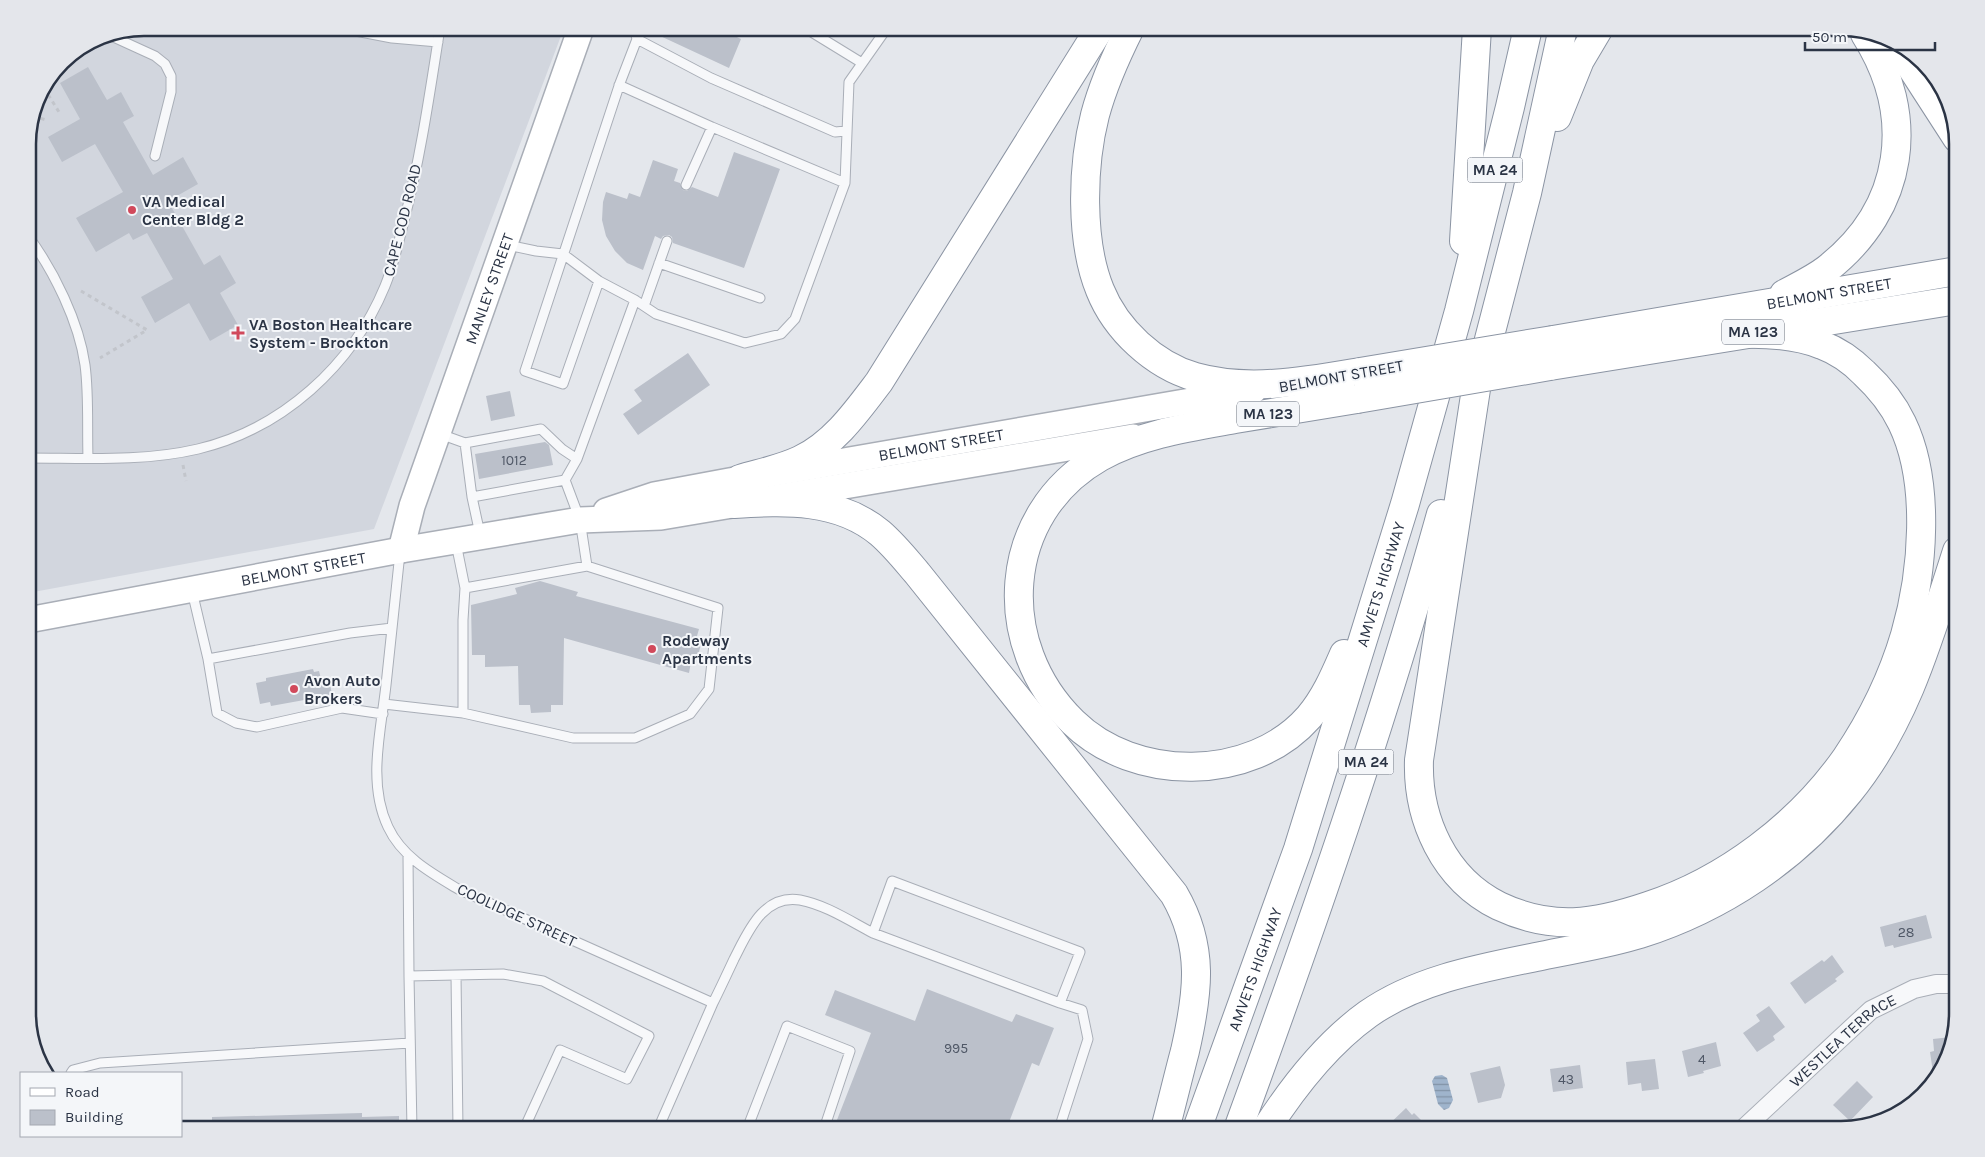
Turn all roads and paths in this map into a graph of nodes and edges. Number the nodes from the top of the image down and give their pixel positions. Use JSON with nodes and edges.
{"nodes":[{"id":1,"x":384,"y":36,"type":"edge"},
{"id":2,"x":439,"y":36,"type":"edge"},
{"id":3,"x":578,"y":36,"type":"edge"},
{"id":4,"x":818,"y":36,"type":"edge"},
{"id":5,"x":881,"y":36,"type":"edge"},
{"id":6,"x":1095,"y":36,"type":"edge"},
{"id":7,"x":1127,"y":36,"type":"edge"},
{"id":8,"x":1476,"y":36,"type":"edge"},
{"id":9,"x":1526,"y":36,"type":"edge"},
{"id":10,"x":1562,"y":36,"type":"edge"},
{"id":11,"x":1594,"y":36,"type":"edge"},
{"id":12,"x":638,"y":38,"type":"joint"},
{"id":13,"x":120,"y":39,"type":"edge"},
{"id":14,"x":1868,"y":40,"type":"edge"},
{"id":15,"x":438,"y":42,"type":"junction"},
{"id":16,"x":1906,"y":59,"type":"edge"},
{"id":17,"x":862,"y":63,"type":"junction"},
{"id":18,"x":619,"y":85,"type":"junction"},
{"id":19,"x":48,"y":95,"type":"edge"},
{"id":20,"x":59,"y":112,"type":"dead end"},
{"id":21,"x":40,"y":118,"type":"edge"},
{"id":22,"x":46,"y":120,"type":"dead end"},
{"id":23,"x":1946,"y":121,"type":"edge"},
{"id":24,"x":712,"y":127,"type":"junction"},
{"id":25,"x":846,"y":131,"type":"junction"},
{"id":26,"x":155,"y":156,"type":"dead end"},
{"id":27,"x":845,"y":183,"type":"junction"},
{"id":28,"x":686,"y":185,"type":"dead end"},
{"id":29,"x":1527,"y":193,"type":"junction"},
{"id":30,"x":667,"y":241,"type":"dead end"},
{"id":31,"x":504,"y":244,"type":"junction"},
{"id":32,"x":36,"y":249,"type":"edge"},
{"id":33,"x":563,"y":254,"type":"junction"},
{"id":34,"x":659,"y":263,"type":"junction"},
{"id":35,"x":1949,"y":272,"type":"edge"},
{"id":36,"x":599,"y":281,"type":"junction"},
{"id":37,"x":81,"y":290,"type":"dead end"},
{"id":38,"x":760,"y":298,"type":"dead end"},
{"id":39,"x":635,"y":300,"type":"junction"},
{"id":40,"x":1949,"y":301,"type":"edge"},
{"id":41,"x":644,"y":306,"type":"junction"},
{"id":42,"x":1744,"y":308,"type":"junction"},
{"id":43,"x":1459,"y":311,"type":"junction"},
{"id":44,"x":1738,"y":334,"type":"junction"},
{"id":45,"x":1551,"y":353,"type":"junction"},
{"id":46,"x":100,"y":358,"type":"dead end"},
{"id":47,"x":1319,"y":379,"type":"junction"},
{"id":48,"x":1358,"y":386,"type":"junction"},
{"id":49,"x":1476,"y":389,"type":"junction"},
{"id":50,"x":1180,"y":429,"type":"junction"},
{"id":51,"x":437,"y":433,"type":"junction"},
{"id":52,"x":465,"y":443,"type":"junction"},
{"id":53,"x":36,"y":458,"type":"edge"},
{"id":54,"x":88,"y":458,"type":"junction"},
{"id":55,"x":577,"y":459,"type":"junction"},
{"id":56,"x":182,"y":461,"type":"dead end"},
{"id":57,"x":565,"y":480,"type":"junction"},
{"id":58,"x":186,"y":481,"type":"dead end"},
{"id":59,"x":737,"y":491,"type":"junction"},
{"id":60,"x":472,"y":496,"type":"junction"},
{"id":61,"x":1405,"y":504,"type":"junction"},
{"id":62,"x":580,"y":520,"type":"junction"},
{"id":63,"x":480,"y":537,"type":"junction"},
{"id":64,"x":456,"y":541,"type":"junction"},
{"id":65,"x":401,"y":550,"type":"junction"},
{"id":66,"x":586,"y":566,"type":"junction"},
{"id":67,"x":1949,"y":575,"type":"edge"},
{"id":68,"x":465,"y":588,"type":"junction"},
{"id":69,"x":191,"y":590,"type":"junction"},
{"id":70,"x":36,"y":619,"type":"edge"},
{"id":71,"x":392,"y":628,"type":"junction"},
{"id":72,"x":208,"y":659,"type":"junction"},
{"id":73,"x":383,"y":709,"type":"junction"},
{"id":74,"x":463,"y":713,"type":"junction"},
{"id":75,"x":408,"y":855,"type":"junction"},
{"id":76,"x":873,"y":933,"type":"junction"},
{"id":77,"x":456,"y":975,"type":"junction"},
{"id":78,"x":410,"y":976,"type":"junction"},
{"id":79,"x":1949,"y":984,"type":"edge"},
{"id":80,"x":1060,"y":1003,"type":"junction"},
{"id":81,"x":712,"y":1004,"type":"junction"},
{"id":82,"x":410,"y":1043,"type":"junction"},
{"id":83,"x":72,"y":1072,"type":"edge"},
{"id":84,"x":412,"y":1121,"type":"edge"},
{"id":85,"x":458,"y":1121,"type":"edge"},
{"id":86,"x":528,"y":1121,"type":"edge"},
{"id":87,"x":662,"y":1121,"type":"edge"},
{"id":88,"x":750,"y":1121,"type":"edge"},
{"id":89,"x":827,"y":1121,"type":"edge"},
{"id":90,"x":1062,"y":1121,"type":"edge"},
{"id":91,"x":1167,"y":1121,"type":"edge"},
{"id":92,"x":1200,"y":1121,"type":"edge"},
{"id":93,"x":1241,"y":1121,"type":"edge"},
{"id":94,"x":1272,"y":1121,"type":"edge"},
{"id":95,"x":1753,"y":1121,"type":"edge"}],
"edges":[{"from":1,"to":15,"type":"lane"},
{"from":2,"to":15,"type":"lane","name":"CAPE COD ROAD"},
{"from":3,"to":31,"type":"main road","name":"MANLEY STREET"},
{"from":4,"to":17,"type":"lane"},
{"from":5,"to":17,"type":"lane"},
{"from":6,"to":59,"type":"highway"},
{"from":7,"to":47,"type":"highway"},
{"from":8,"to":43,"type":"highway"},
{"from":9,"to":43,"type":"highway","name":"AMVETS HIGHWAY","number":"MA 24"},
{"from":10,"to":29,"type":"highway","number":"MA 24"},
{"from":11,"to":29,"type":"highway"},
{"from":12,"to":18,"type":"lane"},
{"from":12,"to":25,"type":"lane"},
{"from":13,"to":26,"type":"lane"},
{"from":14,"to":42,"type":"highway"},
{"from":15,"to":54,"type":"lane","name":"CAPE COD ROAD"},
{"from":16,"to":23,"type":"highway"},
{"from":17,"to":25,"type":"lane"},
{"from":18,"to":24,"type":"lane"},
{"from":18,"to":33,"type":"lane"},
{"from":19,"to":20,"type":"path"},
{"from":21,"to":22,"type":"path"},
{"from":24,"to":27,"type":"lane"},
{"from":24,"to":28,"type":"lane"},
{"from":25,"to":27,"type":"lane"},
{"from":27,"to":41,"type":"lane"},
{"from":29,"to":49,"type":"highway","number":"MA 24"},
{"from":30,"to":34,"type":"lane"},
{"from":31,"to":33,"type":"lane"},
{"from":31,"to":51,"type":"main road","name":"MANLEY STREET"},
{"from":32,"to":54,"type":"lane"},
{"from":33,"to":36,"type":"lane"},
{"from":33,"to":36,"type":"lane"},
{"from":34,"to":38,"type":"lane"},
{"from":34,"to":41,"type":"lane"},
{"from":35,"to":42,"type":"highway","name":"BELMONT STREET","number":"MA 123"},
{"from":36,"to":39,"type":"lane"},
{"from":37,"to":46,"type":"path"},
{"from":39,"to":41,"type":"lane"},
{"from":39,"to":55,"type":"lane"},
{"from":40,"to":44,"type":"highway","name":"BELMONT STREET","number":"MA 123"},
{"from":42,"to":45,"type":"highway","name":"BELMONT STREET","number":"MA 123"},
{"from":43,"to":61,"type":"highway","name":"AMVETS HIGHWAY","number":"MA 24"},
{"from":44,"to":45,"type":"highway","name":"BELMONT STREET","number":"MA 123"},
{"from":44,"to":49,"type":"highway"},
{"from":45,"to":48,"type":"highway","name":"BELMONT STREET","number":"MA 123","bridge":true},
{"from":47,"to":48,"type":"highway","name":"BELMONT STREET","number":"MA 123"},
{"from":47,"to":59,"type":"main road","name":"BELMONT STREET","number":"MA 123"},
{"from":48,"to":50,"type":"highway","name":"BELMONT STREET","number":"MA 123"},
{"from":49,"to":93,"type":"highway","number":"MA 24"},
{"from":50,"to":59,"type":"main road","name":"BELMONT STREET","number":"MA 123"},
{"from":50,"to":61,"type":"highway"},
{"from":51,"to":52,"type":"lane"},
{"from":51,"to":65,"type":"main road","name":"MANLEY STREET"},
{"from":52,"to":55,"type":"lane"},
{"from":52,"to":60,"type":"lane"},
{"from":53,"to":54,"type":"lane","name":"CAPE COD ROAD"},
{"from":55,"to":57,"type":"lane"},
{"from":56,"to":58,"type":"path"},
{"from":57,"to":60,"type":"lane"},
{"from":57,"to":62,"type":"lane"},
{"from":59,"to":62,"type":"main road","name":"BELMONT STREET","number":"MA 123"},
{"from":59,"to":91,"type":"highway"},
{"from":60,"to":63,"type":"lane"},
{"from":61,"to":92,"type":"highway","name":"AMVETS HIGHWAY","number":"MA 24"},
{"from":62,"to":63,"type":"main road","name":"BELMONT STREET","number":"MA 123"},
{"from":62,"to":66,"type":"lane"},
{"from":63,"to":64,"type":"main road","name":"BELMONT STREET","number":"MA 123"},
{"from":64,"to":65,"type":"main road","name":"BELMONT STREET","number":"MA 123"},
{"from":64,"to":68,"type":"lane"},
{"from":65,"to":69,"type":"main road","name":"BELMONT STREET","number":"MA 123"},
{"from":65,"to":71,"type":"lane","name":"COOLIDGE STREET"},
{"from":66,"to":68,"type":"lane"},
{"from":66,"to":74,"type":"lane"},
{"from":67,"to":94,"type":"highway"},
{"from":68,"to":74,"type":"lane"},
{"from":69,"to":70,"type":"main road","name":"BELMONT STREET","number":"MA 123"},
{"from":69,"to":72,"type":"lane"},
{"from":71,"to":72,"type":"lane"},
{"from":71,"to":73,"type":"lane","name":"COOLIDGE STREET"},
{"from":72,"to":73,"type":"lane"},
{"from":73,"to":74,"type":"lane"},
{"from":73,"to":75,"type":"lane","name":"COOLIDGE STREET"},
{"from":75,"to":78,"type":"lane"},
{"from":75,"to":81,"type":"lane","name":"COOLIDGE STREET"},
{"from":76,"to":80,"type":"lane"},
{"from":76,"to":80,"type":"lane"},
{"from":76,"to":81,"type":"lane"},
{"from":77,"to":78,"type":"lane"},
{"from":77,"to":85,"type":"lane"},
{"from":77,"to":86,"type":"lane"},
{"from":78,"to":82,"type":"lane"},
{"from":79,"to":95,"type":"street","name":"WESTLEA TERRACE"},
{"from":80,"to":90,"type":"lane"},
{"from":81,"to":87,"type":"lane"},
{"from":82,"to":83,"type":"lane"},
{"from":82,"to":84,"type":"lane"},
{"from":88,"to":89,"type":"lane"}]}
